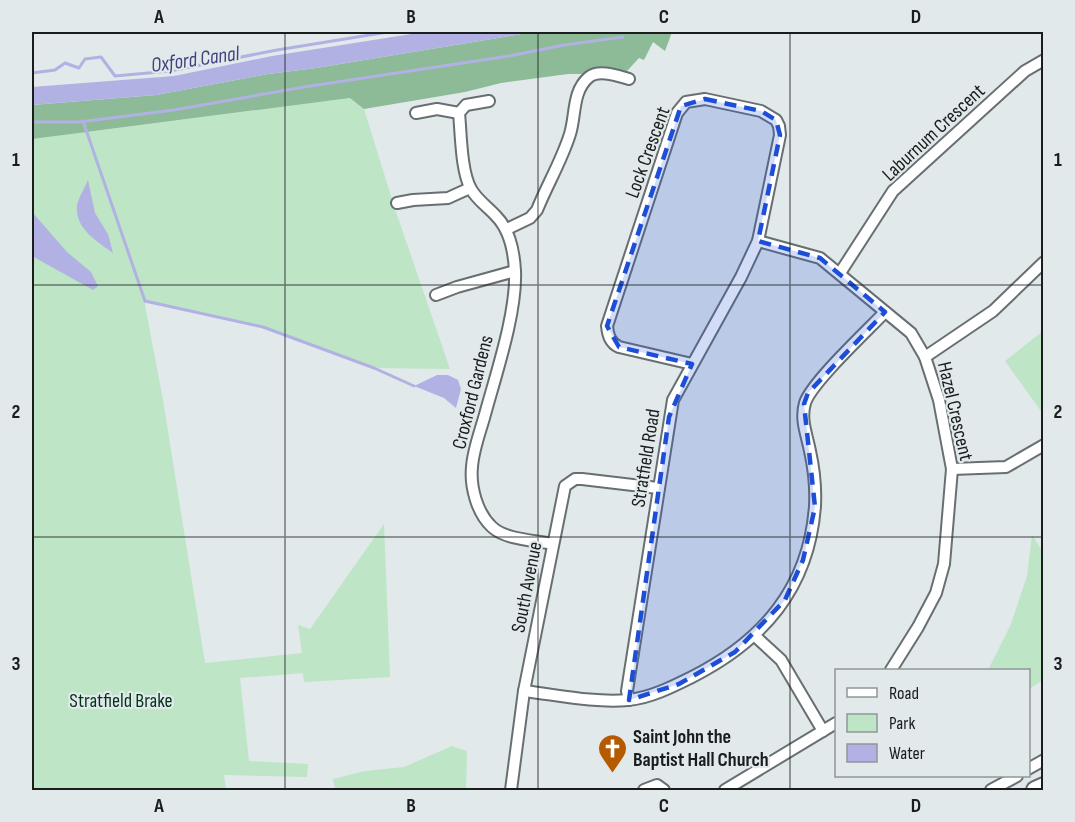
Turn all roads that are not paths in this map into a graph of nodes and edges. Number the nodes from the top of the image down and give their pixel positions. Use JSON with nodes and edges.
{"nodes":[{"id":1,"x":1044,"y":60,"type":"edge"},
{"id":2,"x":629,"y":79,"type":"dead end"},
{"id":3,"x":489,"y":101,"type":"dead end"},
{"id":4,"x":416,"y":113,"type":"dead end"},
{"id":5,"x":459,"y":113,"type":"junction"},
{"id":6,"x":470,"y":188,"type":"junction"},
{"id":7,"x":397,"y":203,"type":"dead end"},
{"id":8,"x":507,"y":230,"type":"junction"},
{"id":9,"x":758,"y":241,"type":"junction"},
{"id":10,"x":1044,"y":262,"type":"edge"},
{"id":11,"x":515,"y":271,"type":"junction"},
{"id":12,"x":840,"y":273,"type":"junction"},
{"id":13,"x":436,"y":296,"type":"dead end"},
{"id":14,"x":885,"y":312,"type":"junction"},
{"id":15,"x":926,"y":357,"type":"junction"},
{"id":16,"x":692,"y":364,"type":"junction"},
{"id":17,"x":1044,"y":445,"type":"edge"},
{"id":18,"x":952,"y":468,"type":"junction"},
{"id":19,"x":658,"y":488,"type":"junction"},
{"id":20,"x":553,"y":544,"type":"junction"},
{"id":21,"x":755,"y":636,"type":"junction"},
{"id":22,"x":892,"y":669,"type":"edge"},
{"id":23,"x":524,"y":692,"type":"junction"},
{"id":24,"x":629,"y":700,"type":"junction"},
{"id":25,"x":835,"y":724,"type":"edge"},
{"id":26,"x":824,"y":731,"type":"junction"},
{"id":27,"x":1044,"y":760,"type":"edge"},
{"id":28,"x":1030,"y":768,"type":"edge"},
{"id":29,"x":1015,"y":777,"type":"edge"},
{"id":30,"x":1044,"y":786,"type":"edge"},
{"id":31,"x":511,"y":790,"type":"edge"},
{"id":32,"x":644,"y":790,"type":"edge"},
{"id":33,"x":664,"y":790,"type":"edge"},
{"id":34,"x":724,"y":790,"type":"edge"},
{"id":35,"x":991,"y":790,"type":"edge"},
{"id":36,"x":1035,"y":790,"type":"edge"}],
"edges":[{"from":1,"to":12,"type":"street","name":"Laburnum Crescent"},
{"from":2,"to":8,"type":"street"},
{"from":3,"to":5,"type":"street"},
{"from":4,"to":5,"type":"street"},
{"from":5,"to":6,"type":"street"},
{"from":6,"to":7,"type":"street"},
{"from":6,"to":8,"type":"street"},
{"from":8,"to":11,"type":"street","name":"Croxford Gardens"},
{"from":9,"to":12,"type":"street","name":"Hazel Crescent"},
{"from":9,"to":16,"type":"street","name":"Stratfield Road"},
{"from":9,"to":16,"type":"street","name":"Lock Crescent"},
{"from":10,"to":15,"type":"street"},
{"from":11,"to":13,"type":"street"},
{"from":11,"to":20,"type":"street","name":"Croxford Gardens"},
{"from":12,"to":14,"type":"street","name":"Hazel Crescent"},
{"from":14,"to":15,"type":"street","name":"Hazel Crescent"},
{"from":14,"to":21,"type":"street"},
{"from":15,"to":18,"type":"street","name":"Hazel Crescent"},
{"from":16,"to":19,"type":"street","name":"Stratfield Road"},
{"from":17,"to":18,"type":"street"},
{"from":18,"to":22,"type":"street","name":"Hazel Crescent"},
{"from":19,"to":20,"type":"street","name":"South Avenue"},
{"from":19,"to":24,"type":"street","name":"Stratfield Road"},
{"from":20,"to":23,"type":"street","name":"South Avenue"},
{"from":21,"to":24,"type":"street"},
{"from":21,"to":26,"type":"street"},
{"from":23,"to":24,"type":"street"},
{"from":23,"to":31,"type":"street","name":"South Avenue"},
{"from":25,"to":26,"type":"street"},
{"from":26,"to":34,"type":"street"},
{"from":27,"to":28,"type":"street"},
{"from":29,"to":35,"type":"street"},
{"from":30,"to":36,"type":"main road"},
{"from":32,"to":33,"type":"street"}]}
